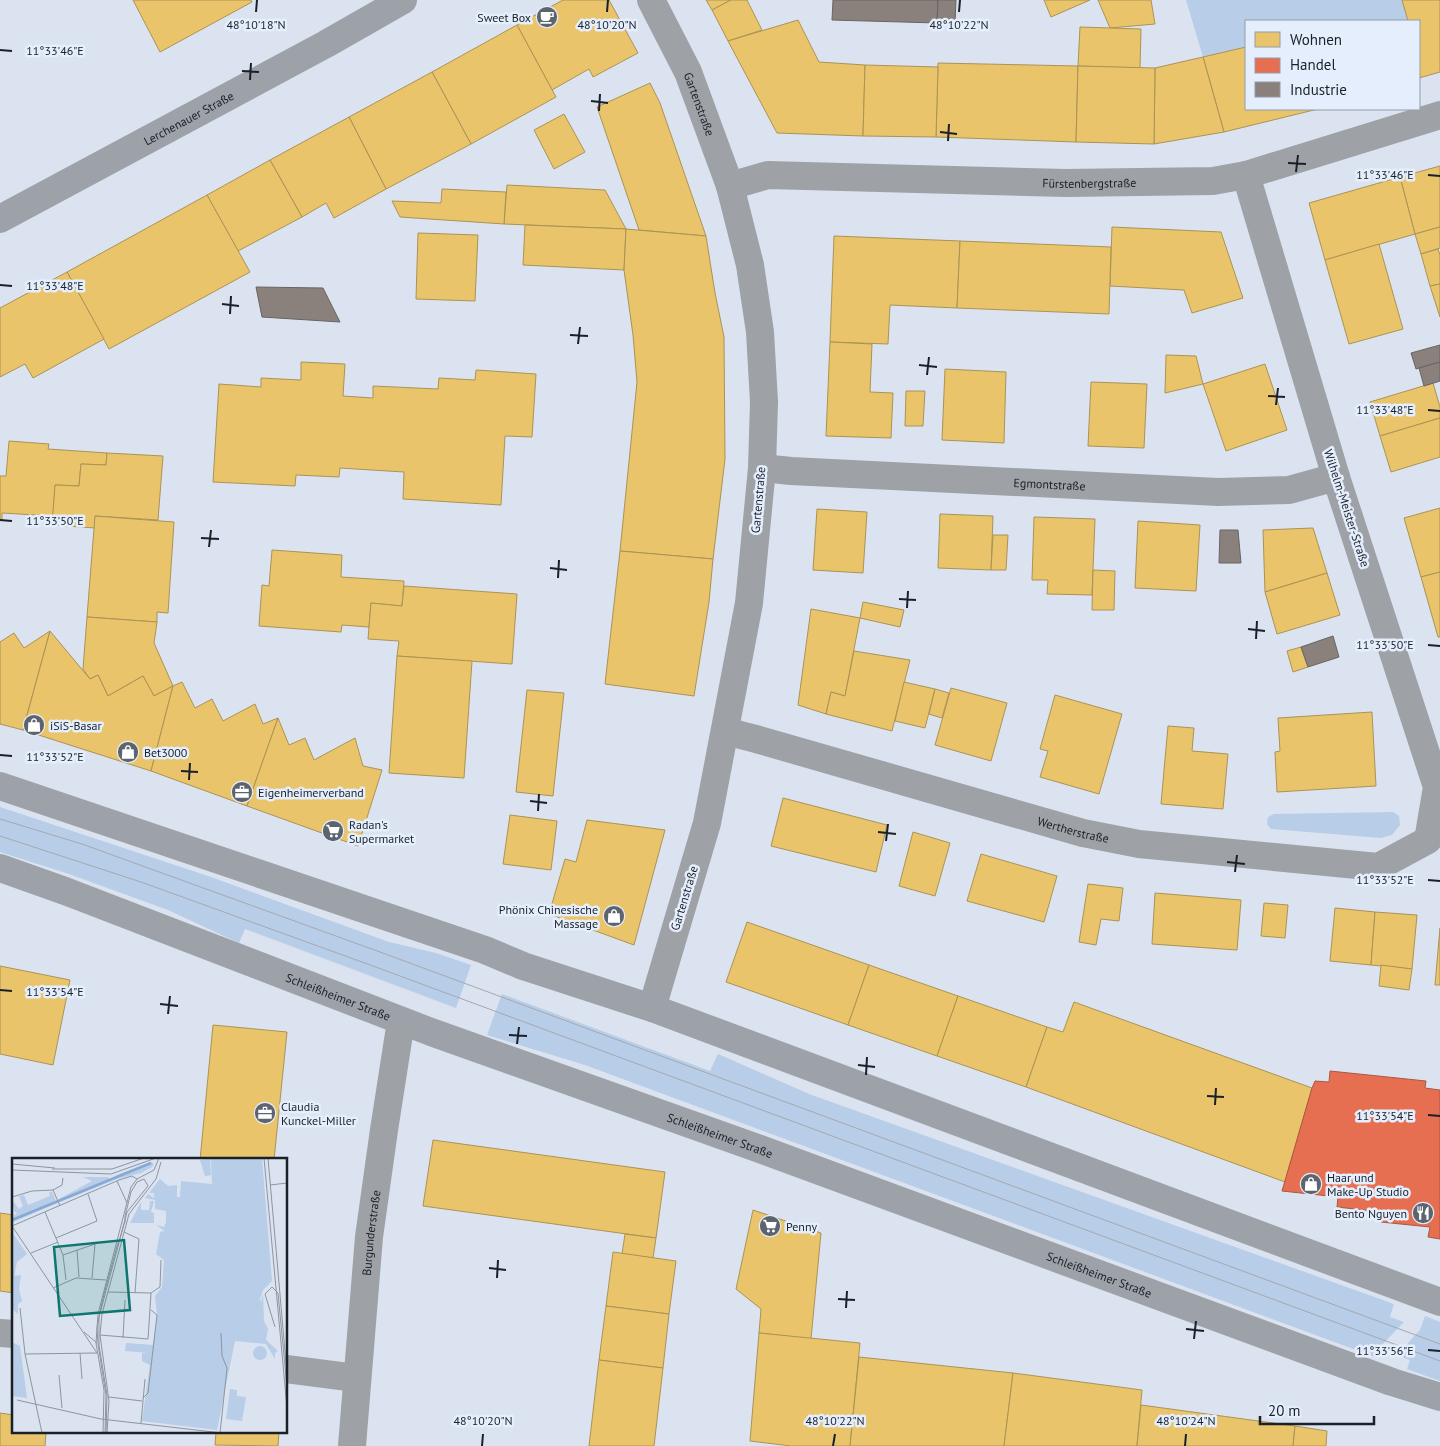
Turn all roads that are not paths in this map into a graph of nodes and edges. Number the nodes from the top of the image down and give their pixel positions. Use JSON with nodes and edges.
{"nodes":[{"id":1,"x":403,"y":0,"type":"edge"},
{"id":2,"x":651,"y":0,"type":"edge"},
{"id":3,"x":1440,"y":115,"type":"edge"},
{"id":4,"x":1246,"y":175,"type":"junction"},
{"id":5,"x":730,"y":186,"type":"junction"},
{"id":6,"x":0,"y":219,"type":"edge"},
{"id":7,"x":762,"y":468,"type":"junction"},
{"id":8,"x":1336,"y":477,"type":"junction"},
{"id":9,"x":725,"y":731,"type":"junction"},
{"id":10,"x":0,"y":786,"type":"edge"},
{"id":11,"x":1428,"y":840,"type":"joint"},
{"id":12,"x":0,"y":868,"type":"edge"},
{"id":13,"x":652,"y":1008,"type":"junction"},
{"id":14,"x":401,"y":1021,"type":"junction"},
{"id":15,"x":1440,"y":1302,"type":"edge"},
{"id":16,"x":288,"y":1369,"type":"edge"},
{"id":17,"x":356,"y":1378,"type":"junction"},
{"id":18,"x":1440,"y":1397,"type":"edge"},
{"id":19,"x":352,"y":1446,"type":"edge"}],
"edges":[{"from":1,"to":6,"type":"main road","name":"Lerchenauer Straße"},
{"from":2,"to":5,"type":"street","name":"Gartenstraße"},
{"from":3,"to":4,"type":"street","name":"Fürstenbergstraße"},
{"from":4,"to":5,"type":"street","name":"Fürstenbergstraße"},
{"from":4,"to":8,"type":"street","name":"Wilhelm-Meister-Straße"},
{"from":5,"to":7,"type":"street","name":"Gartenstraße"},
{"from":7,"to":8,"type":"street","name":"Egmontstraße"},
{"from":7,"to":9,"type":"street","name":"Gartenstraße"},
{"from":8,"to":11,"type":"street","name":"Wilhelm-Meister-Straße"},
{"from":9,"to":11,"type":"street","name":"Wertherstraße"},
{"from":9,"to":13,"type":"street","name":"Gartenstraße"},
{"from":10,"to":13,"type":"main road"},
{"from":12,"to":14,"type":"main road","name":"Schleißheimer Straße"},
{"from":13,"to":15,"type":"main road"},
{"from":14,"to":17,"type":"street","name":"Burgunderstraße"},
{"from":14,"to":18,"type":"main road","name":"Schleißheimer Straße"},
{"from":16,"to":17,"type":"street"},
{"from":17,"to":19,"type":"street","name":"Burgunderstraße"}]}
